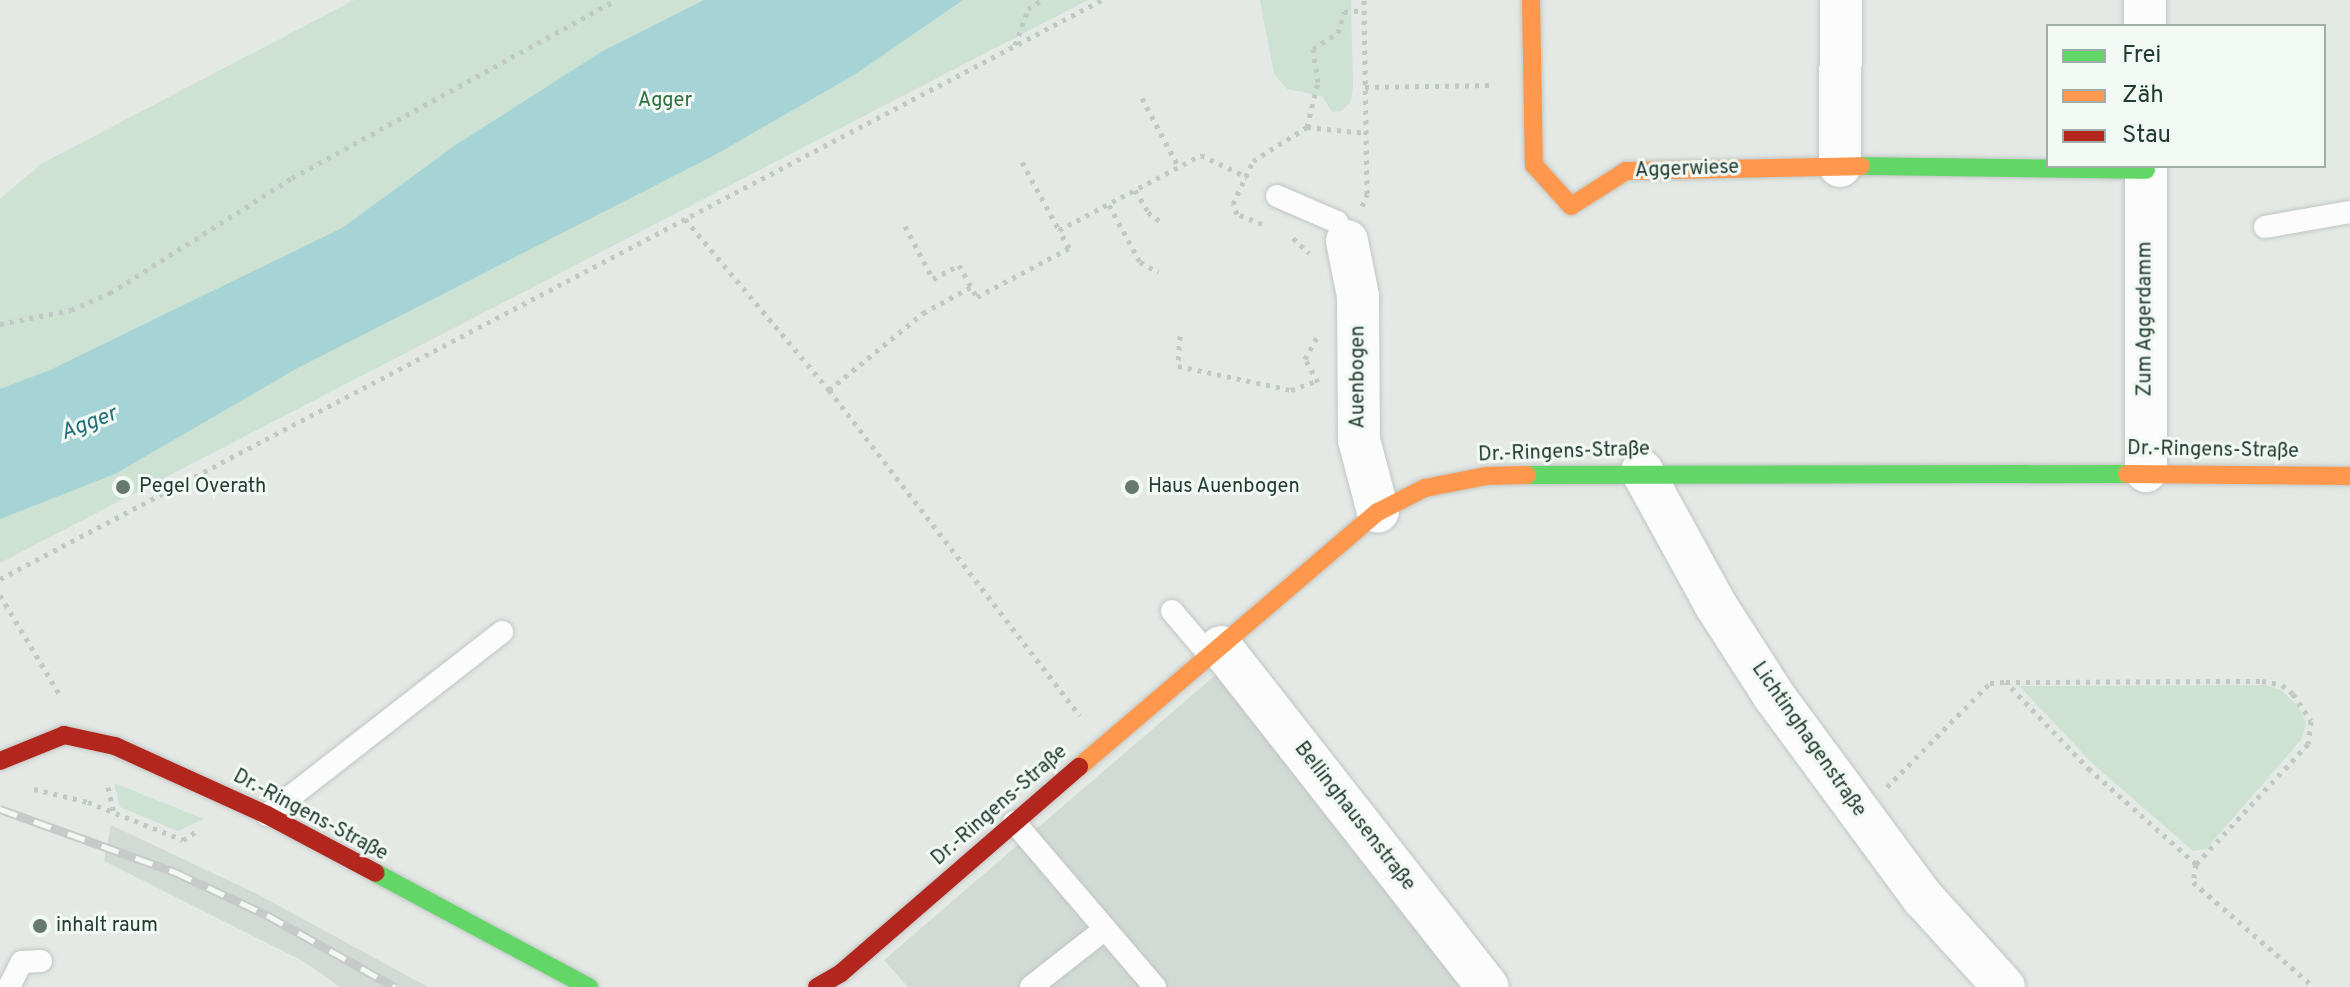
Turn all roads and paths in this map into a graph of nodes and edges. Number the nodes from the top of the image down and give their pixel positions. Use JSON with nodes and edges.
{"nodes":[{"id":1,"x":616,"y":0,"type":"edge"},
{"id":2,"x":1042,"y":0,"type":"edge"},
{"id":3,"x":1102,"y":0,"type":"edge"},
{"id":4,"x":1364,"y":0,"type":"edge"},
{"id":5,"x":1531,"y":0,"type":"edge"},
{"id":6,"x":1841,"y":0,"type":"edge"},
{"id":7,"x":2145,"y":0,"type":"edge"},
{"id":8,"x":2145,"y":24,"type":"edge"},
{"id":9,"x":1015,"y":45,"type":"junction"},
{"id":10,"x":1532,"y":84,"type":"junction"},
{"id":11,"x":1365,"y":87,"type":"junction"},
{"id":12,"x":1142,"y":98,"type":"dead end"},
{"id":13,"x":1307,"y":127,"type":"dead end"},
{"id":14,"x":1366,"y":133,"type":"junction"},
{"id":15,"x":1022,"y":162,"type":"dead end"},
{"id":16,"x":1178,"y":166,"type":"junction"},
{"id":17,"x":1840,"y":166,"type":"junction"},
{"id":18,"x":2046,"y":167,"type":"edge"},
{"id":19,"x":2146,"y":168,"type":"edge"},
{"id":20,"x":1247,"y":177,"type":"dead end"},
{"id":21,"x":1135,"y":190,"type":"junction"},
{"id":22,"x":1277,"y":196,"type":"dead end"},
{"id":23,"x":1109,"y":205,"type":"junction"},
{"id":24,"x":2350,"y":212,"type":"edge"},
{"id":25,"x":685,"y":219,"type":"junction"},
{"id":26,"x":1162,"y":223,"type":"dead end"},
{"id":27,"x":905,"y":226,"type":"dead end"},
{"id":28,"x":2265,"y":227,"type":"dead end"},
{"id":29,"x":1059,"y":230,"type":"junction"},
{"id":30,"x":1347,"y":241,"type":"junction"},
{"id":31,"x":1158,"y":272,"type":"dead end"},
{"id":32,"x":971,"y":287,"type":"junction"},
{"id":33,"x":0,"y":324,"type":"edge"},
{"id":34,"x":1180,"y":336,"type":"dead end"},
{"id":35,"x":1316,"y":381,"type":"dead end"},
{"id":36,"x":829,"y":390,"type":"junction"},
{"id":37,"x":1642,"y":471,"type":"junction"},
{"id":38,"x":2146,"y":471,"type":"junction"},
{"id":39,"x":2350,"y":476,"type":"edge"},
{"id":40,"x":1378,"y":512,"type":"junction"},
{"id":41,"x":0,"y":579,"type":"edge"},
{"id":42,"x":0,"y":595,"type":"edge"},
{"id":43,"x":1172,"y":611,"type":"dead end"},
{"id":44,"x":502,"y":632,"type":"dead end"},
{"id":45,"x":1215,"y":651,"type":"junction"},
{"id":46,"x":2006,"y":682,"type":"junction"},
{"id":47,"x":85,"y":736,"type":"junction"},
{"id":48,"x":1103,"y":745,"type":"junction"},
{"id":49,"x":0,"y":761,"type":"edge"},
{"id":50,"x":21,"y":788,"type":"dead end"},
{"id":51,"x":1860,"y":814,"type":"junction"},
{"id":52,"x":267,"y":815,"type":"junction"},
{"id":53,"x":1014,"y":822,"type":"junction"},
{"id":54,"x":204,"y":827,"type":"dead end"},
{"id":55,"x":2196,"y":864,"type":"junction"},
{"id":56,"x":1105,"y":929,"type":"junction"},
{"id":57,"x":41,"y":961,"type":"dead end"},
{"id":58,"x":9,"y":987,"type":"edge"},
{"id":59,"x":589,"y":987,"type":"edge"},
{"id":60,"x":817,"y":987,"type":"edge"},
{"id":61,"x":1031,"y":987,"type":"edge"},
{"id":62,"x":1155,"y":987,"type":"edge"},
{"id":63,"x":1488,"y":987,"type":"edge"},
{"id":64,"x":2004,"y":987,"type":"edge"},
{"id":65,"x":2314,"y":987,"type":"edge"}],
"edges":[{"from":1,"to":33,"type":"path"},
{"from":2,"to":9,"type":"path"},
{"from":3,"to":9,"type":"path"},
{"from":4,"to":11,"type":"path"},
{"from":5,"to":10,"type":"street","name":"Aggerwiese"},
{"from":6,"to":17,"type":"street"},
{"from":7,"to":8,"type":"street"},
{"from":9,"to":25,"type":"path"},
{"from":10,"to":11,"type":"path"},
{"from":10,"to":17,"type":"street","name":"Aggerwiese"},
{"from":11,"to":14,"type":"path"},
{"from":12,"to":16,"type":"path"},
{"from":13,"to":14,"type":"path"},
{"from":14,"to":30,"type":"path"},
{"from":15,"to":29,"type":"path"},
{"from":16,"to":20,"type":"path"},
{"from":16,"to":21,"type":"path"},
{"from":17,"to":18,"type":"street","name":"Aggerwiese"},
{"from":19,"to":38,"type":"street","name":"Zum Aggerdamm"},
{"from":21,"to":23,"type":"path"},
{"from":21,"to":26,"type":"path"},
{"from":22,"to":30,"type":"lane"},
{"from":23,"to":29,"type":"path"},
{"from":23,"to":31,"type":"path"},
{"from":24,"to":28,"type":"lane"},
{"from":25,"to":36,"type":"path"},
{"from":25,"to":41,"type":"path"},
{"from":27,"to":32,"type":"path"},
{"from":29,"to":32,"type":"path"},
{"from":30,"to":40,"type":"street","name":"Auenbogen"},
{"from":32,"to":36,"type":"path"},
{"from":34,"to":35,"type":"path"},
{"from":36,"to":48,"type":"path"},
{"from":37,"to":38,"type":"street","name":"Dr.-Ringens-Straße"},
{"from":37,"to":40,"type":"street","name":"Dr.-Ringens-Straße"},
{"from":37,"to":51,"type":"street","name":"Lichtinghagenstraße"},
{"from":38,"to":39,"type":"street","name":"Dr.-Ringens-Straße"},
{"from":40,"to":45,"type":"street","name":"Dr.-Ringens-Straße"},
{"from":42,"to":47,"type":"path"},
{"from":43,"to":45,"type":"lane"},
{"from":44,"to":52,"type":"lane"},
{"from":45,"to":48,"type":"street","name":"Dr.-Ringens-Straße"},
{"from":45,"to":63,"type":"street","name":"Bellinghausenstraße"},
{"from":46,"to":51,"type":"path"},
{"from":46,"to":55,"type":"path"},
{"from":46,"to":55,"type":"path"},
{"from":47,"to":49,"type":"street","name":"Dr.-Ringens-Straße"},
{"from":47,"to":52,"type":"street","name":"Dr.-Ringens-Straße"},
{"from":48,"to":53,"type":"street","name":"Dr.-Ringens-Straße"},
{"from":50,"to":54,"type":"path"},
{"from":51,"to":64,"type":"street","name":"Lichtinghagenstraße"},
{"from":52,"to":59,"type":"street","name":"Dr.-Ringens-Straße"},
{"from":53,"to":56,"type":"lane"},
{"from":53,"to":60,"type":"street","name":"Dr.-Ringens-Straße"},
{"from":55,"to":65,"type":"path"},
{"from":56,"to":61,"type":"lane"},
{"from":56,"to":62,"type":"lane"},
{"from":57,"to":58,"type":"lane"}]}
